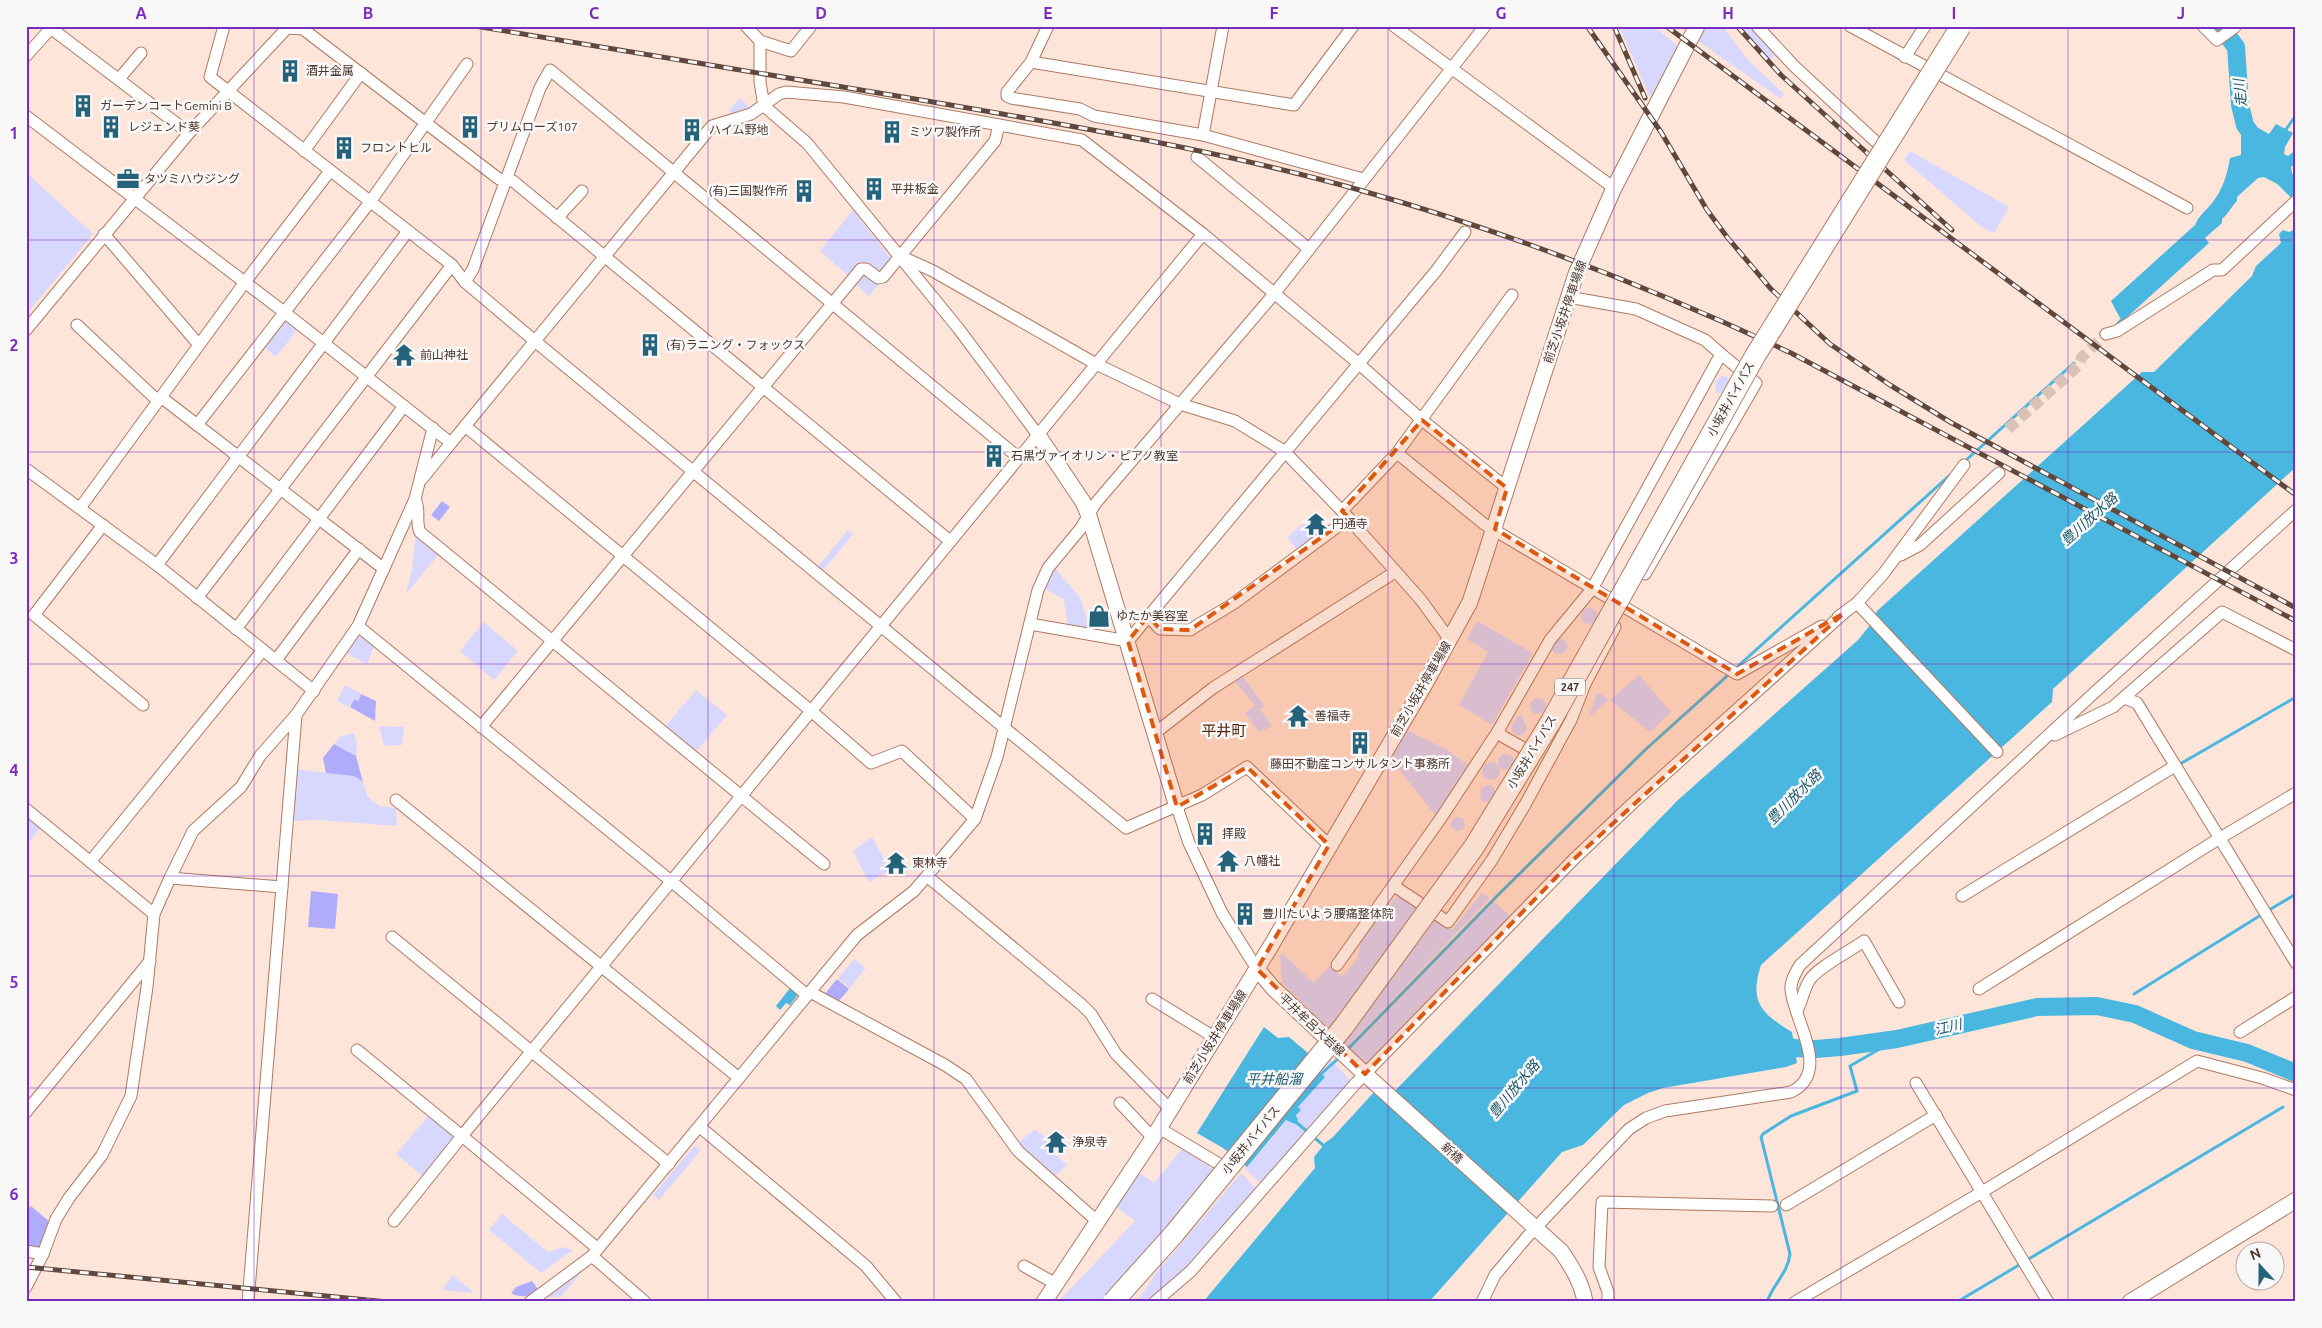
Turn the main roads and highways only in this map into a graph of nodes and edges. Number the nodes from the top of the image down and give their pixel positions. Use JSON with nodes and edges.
{"nodes":[{"id":1,"x":1697,"y":26,"type":"edge"},
{"id":2,"x":1960,"y":26,"type":"edge"},
{"id":3,"x":1038,"y":435,"type":"road end"},
{"id":4,"x":1177,"y":807,"type":"road end"},
{"id":5,"x":1257,"y":969,"type":"junction"},
{"id":6,"x":1367,"y":1076,"type":"joint"},
{"id":7,"x":2296,"y":1200,"type":"edge"},
{"id":8,"x":1044,"y":1302,"type":"edge"},
{"id":9,"x":1113,"y":1302,"type":"edge"},
{"id":10,"x":1585,"y":1302,"type":"edge"},
{"id":11,"x":2130,"y":1302,"type":"edge"}],
"edges":[{"from":1,"to":5,"type":"main road","name":"前芝小坂井停車場線"},
{"from":2,"to":9,"type":"highway","name":"小坂井バイパス","number":"247","bridge":true},
{"from":3,"to":4,"type":"main road"},
{"from":5,"to":6,"type":"main road","name":"平井牟呂大岩線"},
{"from":5,"to":8,"type":"main road","name":"前芝小坂井停車場線"},
{"from":6,"to":10,"type":"main road","name":"新橋"},
{"from":7,"to":11,"type":"main road"}]}
